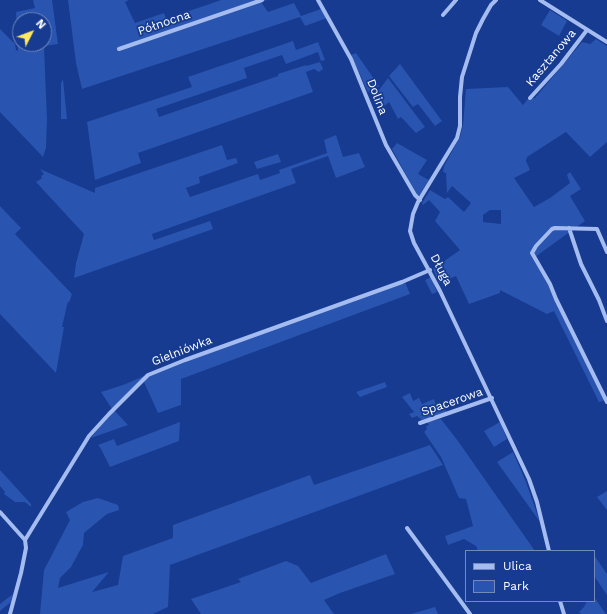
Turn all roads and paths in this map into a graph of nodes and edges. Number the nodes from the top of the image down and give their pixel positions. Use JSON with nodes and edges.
{"nodes":[{"id":1,"x":262,"y":0,"type":"edge"},
{"id":2,"x":318,"y":0,"type":"edge"},
{"id":3,"x":456,"y":0,"type":"edge"},
{"id":4,"x":496,"y":0,"type":"edge"},
{"id":5,"x":540,"y":0,"type":"edge"},
{"id":6,"x":443,"y":15,"type":"dead end"},
{"id":7,"x":587,"y":30,"type":"junction"},
{"id":8,"x":607,"y":42,"type":"edge"},
{"id":9,"x":119,"y":50,"type":"dead end"},
{"id":10,"x":530,"y":98,"type":"dead end"},
{"id":11,"x":420,"y":200,"type":"junction"},
{"id":12,"x":569,"y":228,"type":"junction"},
{"id":13,"x":607,"y":252,"type":"edge"},
{"id":14,"x":430,"y":270,"type":"junction"},
{"id":15,"x":607,"y":321,"type":"edge"},
{"id":16,"x":492,"y":398,"type":"junction"},
{"id":17,"x":607,"y":402,"type":"edge"},
{"id":18,"x":420,"y":424,"type":"dead end"},
{"id":19,"x":0,"y":512,"type":"edge"},
{"id":20,"x":407,"y":528,"type":"dead end"},
{"id":21,"x":25,"y":540,"type":"junction"},
{"id":22,"x":549,"y":550,"type":"edge"},
{"id":23,"x":560,"y":602,"type":"edge"},
{"id":24,"x":10,"y":614,"type":"edge"},
{"id":25,"x":470,"y":614,"type":"edge"},
{"id":26,"x":564,"y":614,"type":"edge"}],
"edges":[{"from":1,"to":9,"type":"street","name":"Północna"},
{"from":2,"to":11,"type":"street","name":"Dolina"},
{"from":3,"to":6,"type":"street"},
{"from":4,"to":11,"type":"street","name":"Długa"},
{"from":5,"to":7,"type":"street"},
{"from":7,"to":8,"type":"street"},
{"from":7,"to":10,"type":"street","name":"Kasztanowa"},
{"from":11,"to":14,"type":"street","name":"Długa"},
{"from":12,"to":13,"type":"street"},
{"from":12,"to":15,"type":"street"},
{"from":12,"to":17,"type":"street"},
{"from":14,"to":16,"type":"street","name":"Długa"},
{"from":14,"to":21,"type":"street","name":"Gielniówka"},
{"from":16,"to":18,"type":"street","name":"Spacerowa"},
{"from":16,"to":22,"type":"street","name":"Długa"},
{"from":19,"to":21,"type":"street"},
{"from":20,"to":25,"type":"street"},
{"from":21,"to":24,"type":"street"},
{"from":23,"to":26,"type":"street"}]}
